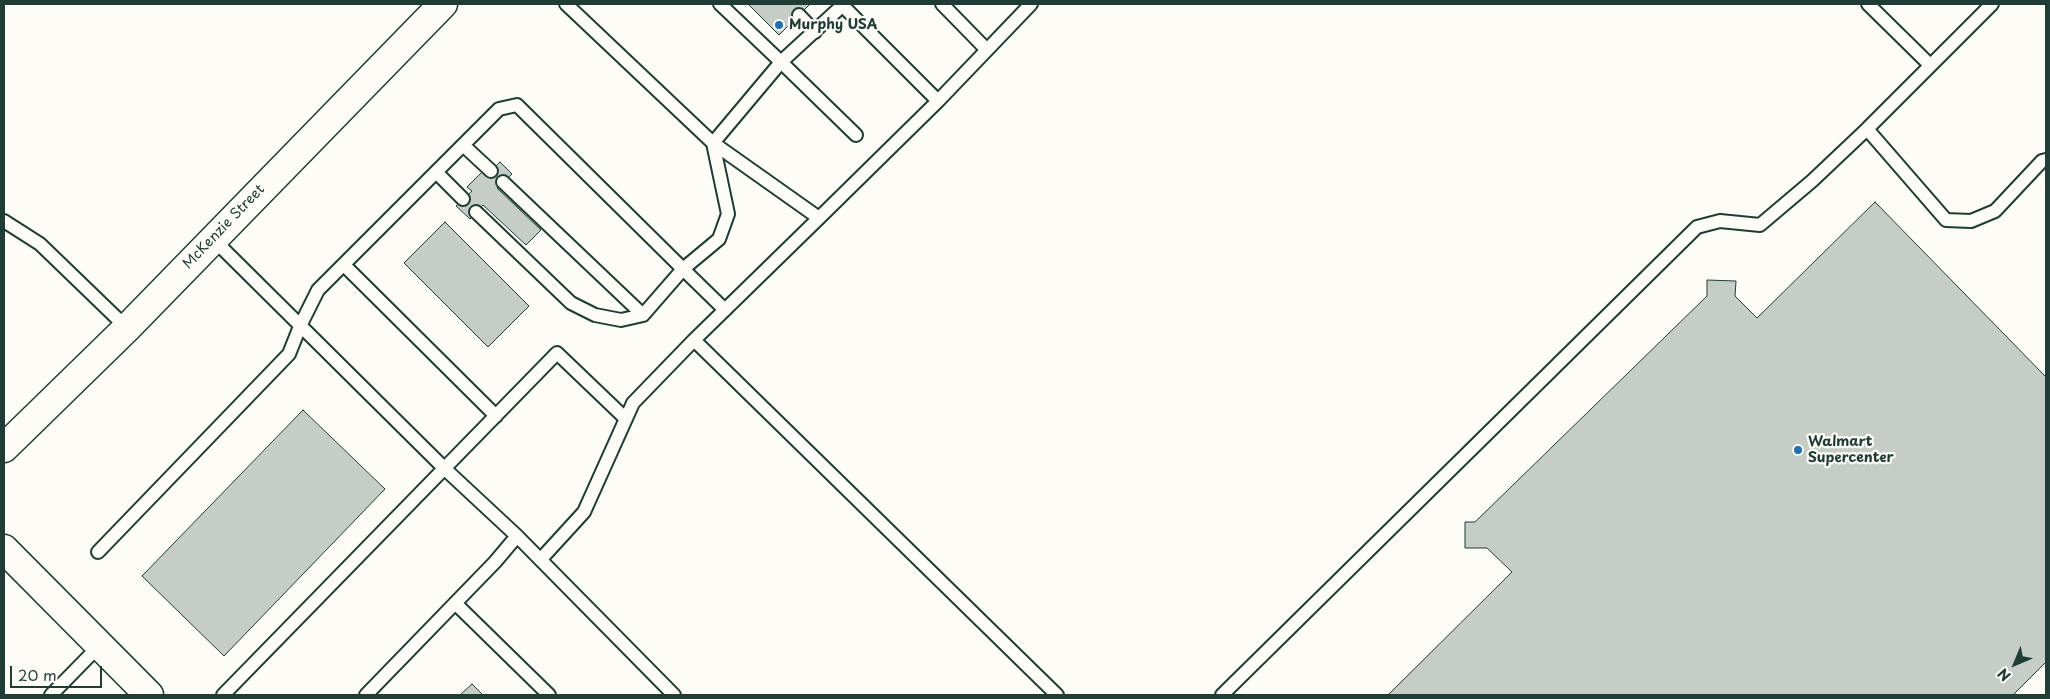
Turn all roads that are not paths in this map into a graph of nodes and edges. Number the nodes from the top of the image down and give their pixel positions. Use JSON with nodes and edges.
{"nodes":[{"id":1,"x":443,"y":4,"type":"edge"},
{"id":2,"x":566,"y":4,"type":"edge"},
{"id":3,"x":720,"y":4,"type":"edge"},
{"id":4,"x":843,"y":4,"type":"edge"},
{"id":5,"x":942,"y":4,"type":"edge"},
{"id":6,"x":1030,"y":4,"type":"edge"},
{"id":7,"x":1868,"y":4,"type":"edge"},
{"id":8,"x":1992,"y":4,"type":"edge"},
{"id":9,"x":799,"y":15,"type":"dead end"},
{"id":10,"x":815,"y":32,"type":"junction"},
{"id":11,"x":988,"y":50,"type":"junction"},
{"id":12,"x":781,"y":62,"type":"junction"},
{"id":13,"x":1930,"y":65,"type":"junction"},
{"id":14,"x":938,"y":101,"type":"junction"},
{"id":15,"x":1867,"y":129,"type":"junction"},
{"id":16,"x":856,"y":135,"type":"dead end"},
{"id":17,"x":713,"y":143,"type":"junction"},
{"id":18,"x":463,"y":145,"type":"junction"},
{"id":19,"x":2046,"y":160,"type":"edge"},
{"id":20,"x":491,"y":171,"type":"dead end"},
{"id":21,"x":436,"y":172,"type":"junction"},
{"id":22,"x":503,"y":182,"type":"dead end"},
{"id":23,"x":463,"y":199,"type":"dead end"},
{"id":24,"x":476,"y":212,"type":"dead end"},
{"id":25,"x":819,"y":218,"type":"junction"},
{"id":26,"x":4,"y":220,"type":"edge"},
{"id":27,"x":212,"y":238,"type":"junction"},
{"id":28,"x":344,"y":265,"type":"junction"},
{"id":29,"x":683,"y":269,"type":"junction"},
{"id":30,"x":725,"y":310,"type":"junction"},
{"id":31,"x":643,"y":315,"type":"junction"},
{"id":32,"x":301,"y":324,"type":"junction"},
{"id":33,"x":126,"y":328,"type":"junction"},
{"id":34,"x":694,"y":340,"type":"junction"},
{"id":35,"x":496,"y":416,"type":"junction"},
{"id":36,"x":626,"y":419,"type":"junction"},
{"id":37,"x":4,"y":448,"type":"edge"},
{"id":38,"x":444,"y":469,"type":"junction"},
{"id":39,"x":517,"y":536,"type":"junction"},
{"id":40,"x":4,"y":549,"type":"edge"},
{"id":41,"x":98,"y":552,"type":"dead end"},
{"id":42,"x":541,"y":559,"type":"junction"},
{"id":43,"x":456,"y":603,"type":"junction"},
{"id":44,"x":101,"y":644,"type":"junction"},
{"id":45,"x":51,"y":695,"type":"edge"},
{"id":46,"x":149,"y":695,"type":"edge"},
{"id":47,"x":223,"y":695,"type":"edge"},
{"id":48,"x":366,"y":695,"type":"edge"},
{"id":49,"x":549,"y":695,"type":"edge"},
{"id":50,"x":674,"y":695,"type":"edge"},
{"id":51,"x":1057,"y":695,"type":"edge"},
{"id":52,"x":1222,"y":695,"type":"edge"}],
"edges":[{"from":1,"to":27,"type":"main road","name":"McKenzie Street"},
{"from":2,"to":17,"type":"lane"},
{"from":3,"to":12,"type":"lane"},
{"from":4,"to":10,"type":"lane"},
{"from":4,"to":14,"type":"lane"},
{"from":5,"to":11,"type":"lane"},
{"from":6,"to":11,"type":"lane"},
{"from":7,"to":13,"type":"lane"},
{"from":8,"to":13,"type":"lane"},
{"from":9,"to":10,"type":"lane"},
{"from":10,"to":12,"type":"lane"},
{"from":11,"to":14,"type":"lane"},
{"from":12,"to":16,"type":"lane"},
{"from":12,"to":17,"type":"lane"},
{"from":13,"to":15,"type":"lane"},
{"from":14,"to":25,"type":"lane"},
{"from":15,"to":19,"type":"lane"},
{"from":15,"to":52,"type":"lane"},
{"from":17,"to":25,"type":"lane"},
{"from":17,"to":29,"type":"lane"},
{"from":18,"to":20,"type":"lane"},
{"from":18,"to":21,"type":"lane"},
{"from":18,"to":29,"type":"lane"},
{"from":21,"to":23,"type":"lane"},
{"from":21,"to":28,"type":"lane"},
{"from":22,"to":31,"type":"lane"},
{"from":24,"to":31,"type":"lane"},
{"from":25,"to":30,"type":"lane"},
{"from":26,"to":33,"type":"lane"},
{"from":27,"to":32,"type":"lane"},
{"from":27,"to":33,"type":"main road","name":"McKenzie Street"},
{"from":28,"to":32,"type":"lane"},
{"from":28,"to":35,"type":"lane"},
{"from":29,"to":30,"type":"lane"},
{"from":29,"to":31,"type":"lane"},
{"from":30,"to":34,"type":"lane"},
{"from":32,"to":38,"type":"lane"},
{"from":32,"to":41,"type":"lane"},
{"from":33,"to":37,"type":"main road","name":"McKenzie Street"},
{"from":34,"to":36,"type":"lane"},
{"from":34,"to":51,"type":"lane"},
{"from":35,"to":36,"type":"lane"},
{"from":35,"to":38,"type":"lane"},
{"from":36,"to":42,"type":"lane"},
{"from":38,"to":39,"type":"lane"},
{"from":38,"to":47,"type":"lane"},
{"from":39,"to":42,"type":"lane"},
{"from":39,"to":43,"type":"lane"},
{"from":40,"to":44,"type":"main road"},
{"from":42,"to":50,"type":"lane"},
{"from":43,"to":48,"type":"lane"},
{"from":43,"to":49,"type":"lane"},
{"from":44,"to":45,"type":"lane"},
{"from":44,"to":46,"type":"main road"}]}
